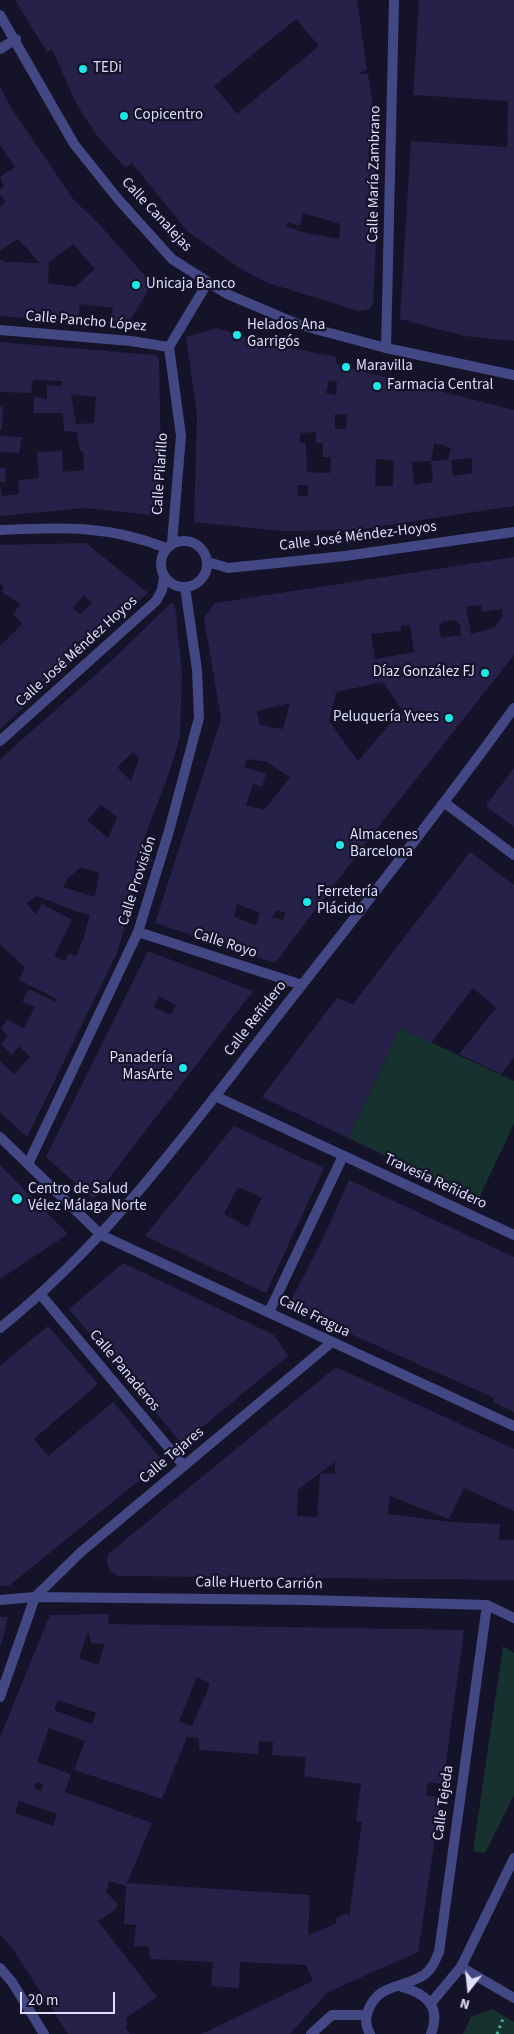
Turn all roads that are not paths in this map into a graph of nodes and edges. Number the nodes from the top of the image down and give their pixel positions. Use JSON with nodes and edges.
{"nodes":[{"id":1,"x":394,"y":0,"type":"edge"},
{"id":2,"x":0,"y":14,"type":"edge"},
{"id":3,"x":16,"y":39,"type":"junction"},
{"id":4,"x":0,"y":49,"type":"edge"},
{"id":5,"x":208,"y":282,"type":"junction"},
{"id":6,"x":0,"y":330,"type":"edge"},
{"id":7,"x":168,"y":347,"type":"junction"},
{"id":8,"x":386,"y":348,"type":"junction"},
{"id":9,"x":514,"y":375,"type":"edge"},
{"id":10,"x":0,"y":530,"type":"edge"},
{"id":11,"x":514,"y":532,"type":"edge"},
{"id":12,"x":169,"y":546,"type":"junction"},
{"id":13,"x":208,"y":562,"type":"junction"},
{"id":14,"x":164,"y":577,"type":"junction"},
{"id":15,"x":185,"y":588,"type":"junction"},
{"id":16,"x":514,"y":708,"type":"edge"},
{"id":17,"x":0,"y":742,"type":"edge"},
{"id":18,"x":445,"y":803,"type":"junction"},
{"id":19,"x":514,"y":855,"type":"edge"},
{"id":20,"x":138,"y":932,"type":"junction"},
{"id":21,"x":302,"y":985,"type":"junction"},
{"id":22,"x":215,"y":1096,"type":"junction"},
{"id":23,"x":0,"y":1137,"type":"edge"},
{"id":24,"x":344,"y":1156,"type":"junction"},
{"id":25,"x":28,"y":1164,"type":"junction"},
{"id":26,"x":101,"y":1235,"type":"junction"},
{"id":27,"x":514,"y":1235,"type":"edge"},
{"id":28,"x":41,"y":1295,"type":"junction"},
{"id":29,"x":269,"y":1312,"type":"junction"},
{"id":30,"x":0,"y":1328,"type":"edge"},
{"id":31,"x":332,"y":1342,"type":"junction"},
{"id":32,"x":514,"y":1426,"type":"edge"},
{"id":33,"x":184,"y":1466,"type":"junction"},
{"id":34,"x":35,"y":1597,"type":"junction"},
{"id":35,"x":0,"y":1600,"type":"edge"},
{"id":36,"x":486,"y":1605,"type":"junction"},
{"id":37,"x":514,"y":1618,"type":"edge"},
{"id":38,"x":0,"y":1697,"type":"edge"},
{"id":39,"x":514,"y":1858,"type":"edge"},
{"id":40,"x":461,"y":1967,"type":"junction"},
{"id":41,"x":0,"y":1968,"type":"edge"},
{"id":42,"x":399,"y":1986,"type":"junction"},
{"id":43,"x":514,"y":1998,"type":"edge"},
{"id":44,"x":430,"y":2003,"type":"junction"},
{"id":45,"x":366,"y":2015,"type":"junction"},
{"id":46,"x":44,"y":2034,"type":"edge"},
{"id":47,"x":311,"y":2034,"type":"edge"},
{"id":48,"x":370,"y":2034,"type":"edge"},
{"id":49,"x":431,"y":2034,"type":"edge"}],
"edges":[{"from":1,"to":8,"type":"street","name":"Calle María Zambrano"},
{"from":2,"to":3,"type":"street","name":"Calle Canalejas"},
{"from":3,"to":4,"type":"street"},
{"from":3,"to":5,"type":"street","name":"Calle Canalejas"},
{"from":5,"to":7,"type":"street"},
{"from":5,"to":8,"type":"street","name":"Calle Canalejas"},
{"from":6,"to":7,"type":"street","name":"Calle Pancho López"},
{"from":7,"to":12,"type":"street","name":"Calle Pilarillo"},
{"from":8,"to":9,"type":"street","name":"Calle Canalejas"},
{"from":10,"to":12,"type":"street"},
{"from":11,"to":13,"type":"street","name":"Calle José Méndez-Hoyos"},
{"from":12,"to":13,"type":"street"},
{"from":12,"to":14,"type":"street"},
{"from":13,"to":15,"type":"street"},
{"from":14,"to":15,"type":"street"},
{"from":14,"to":17,"type":"street","name":"Calle José Méndez Hoyos"},
{"from":15,"to":20,"type":"street","name":"Calle Provisión"},
{"from":16,"to":18,"type":"street","name":"Calle Reñidero"},
{"from":18,"to":19,"type":"street"},
{"from":18,"to":21,"type":"street","name":"Calle Reñidero"},
{"from":20,"to":21,"type":"street","name":"Calle Royo"},
{"from":20,"to":25,"type":"street","name":"Calle Provisión"},
{"from":21,"to":22,"type":"street","name":"Calle Reñidero"},
{"from":22,"to":24,"type":"street","name":"Travesía Reñidero"},
{"from":22,"to":26,"type":"street","name":"Calle Reñidero"},
{"from":23,"to":25,"type":"street","name":"Calle Fragua"},
{"from":24,"to":27,"type":"street","name":"Travesía Reñidero"},
{"from":24,"to":29,"type":"street"},
{"from":25,"to":26,"type":"street","name":"Calle Fragua"},
{"from":26,"to":28,"type":"street","name":"Calle Reñidero"},
{"from":26,"to":29,"type":"street","name":"Calle Fragua"},
{"from":28,"to":30,"type":"street","name":"Calle Reñidero"},
{"from":28,"to":33,"type":"street","name":"Calle Panaderos"},
{"from":29,"to":31,"type":"street","name":"Calle Fragua"},
{"from":31,"to":32,"type":"street","name":"Calle Fragua"},
{"from":31,"to":33,"type":"street","name":"Calle Tejares"},
{"from":33,"to":34,"type":"street","name":"Calle Tejares"},
{"from":34,"to":35,"type":"street","name":"Calle Huerto Carrión"},
{"from":34,"to":36,"type":"street","name":"Calle Huerto Carrión"},
{"from":34,"to":38,"type":"street"},
{"from":36,"to":37,"type":"street","name":"Calle Huerto Carrión"},
{"from":36,"to":42,"type":"street","name":"Calle Tejeda"},
{"from":39,"to":40,"type":"street"},
{"from":40,"to":43,"type":"street"},
{"from":40,"to":44,"type":"street"},
{"from":41,"to":46,"type":"street"},
{"from":42,"to":44,"type":"street"},
{"from":42,"to":45,"type":"street","name":"Calle Tejeda"},
{"from":44,"to":49,"type":"street"},
{"from":45,"to":47,"type":"street"},
{"from":45,"to":48,"type":"street"}]}
